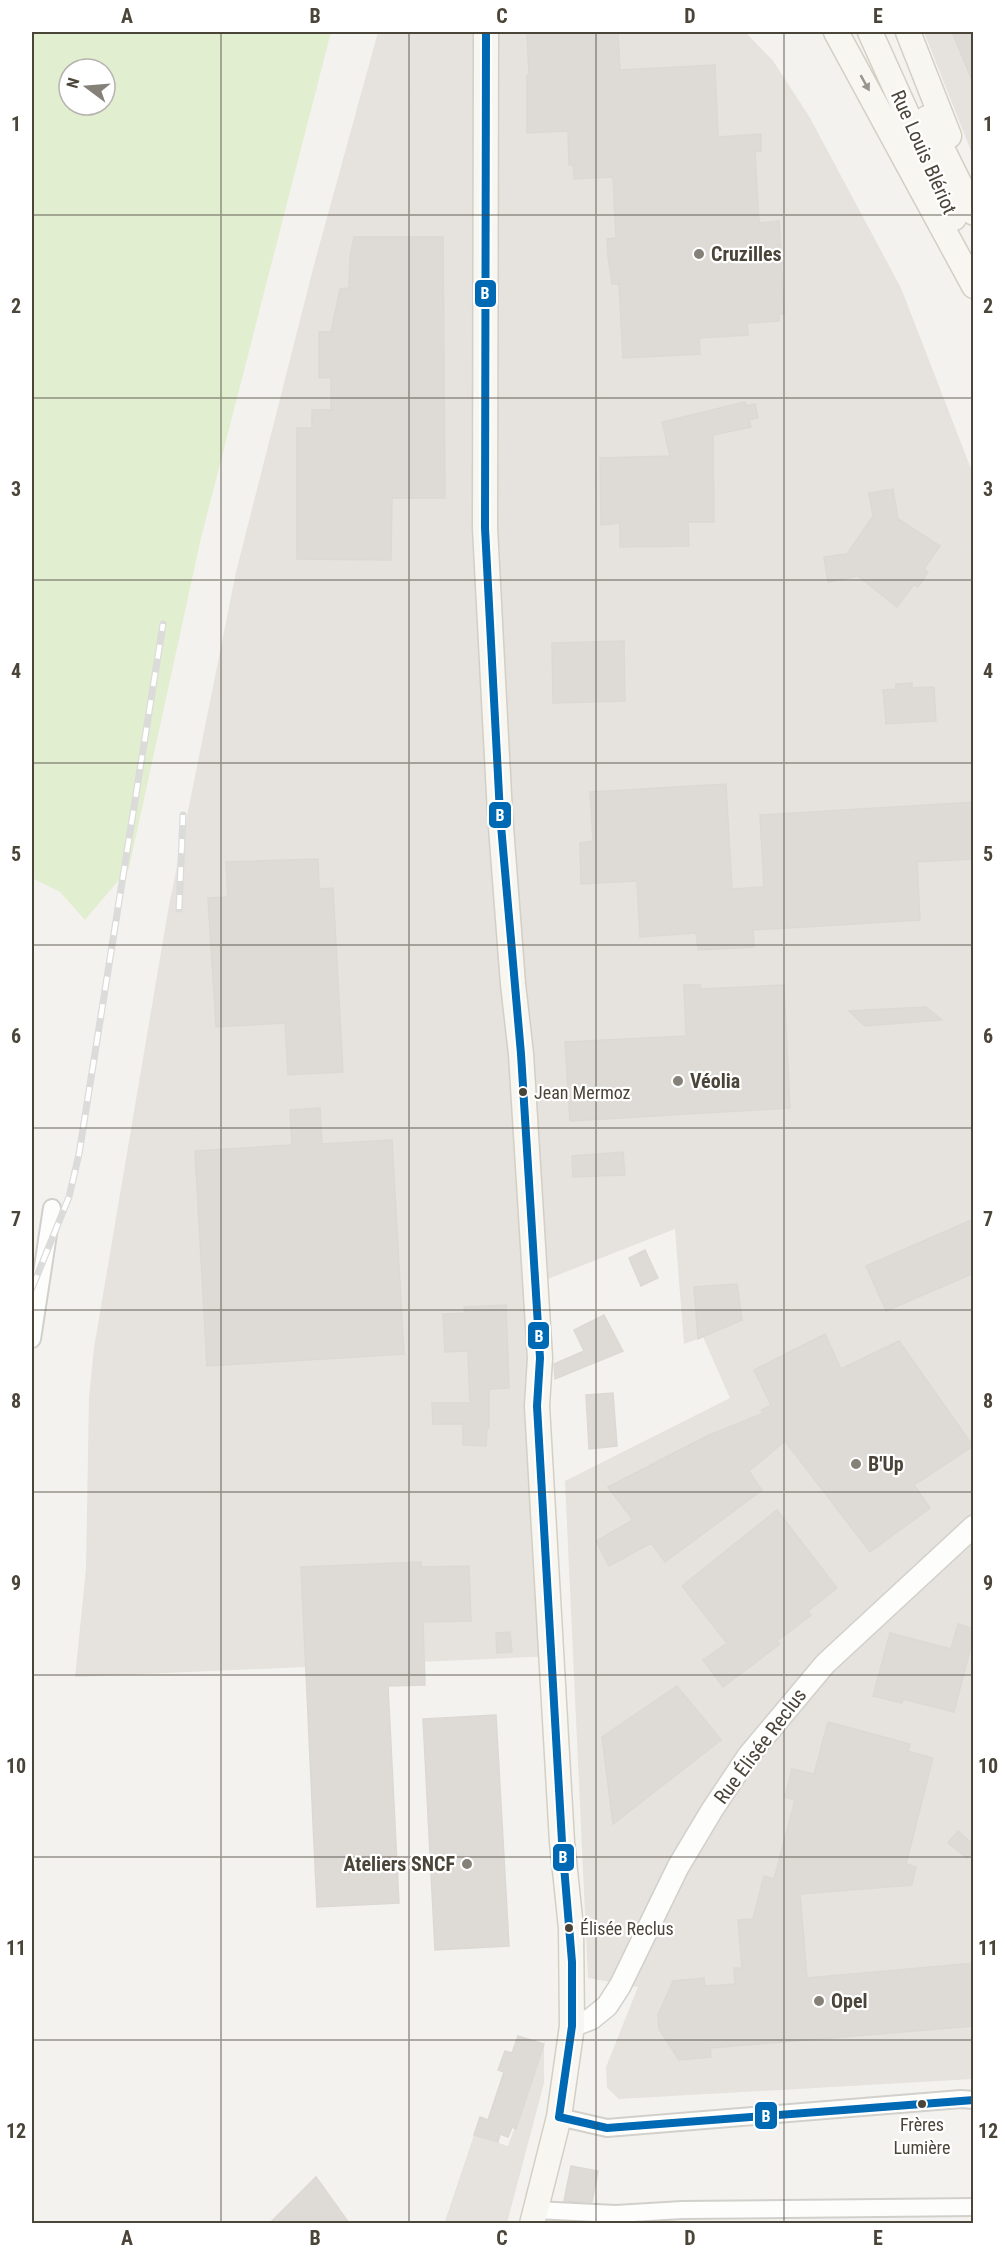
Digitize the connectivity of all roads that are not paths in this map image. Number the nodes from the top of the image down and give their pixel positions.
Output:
1 (486, 32) edge
2 (836, 32) edge
3 (870, 32) edge
4 (885, 32) edge
5 (908, 32) edge
6 (974, 206) edge
7 (974, 213) edge
8 (974, 274) edge
9 (974, 286) edge
10 (52, 1208) dead end
11 (32, 1339) edge
12 (974, 1526) edge
13 (572, 2026) junction
14 (974, 2100) edge
15 (560, 2118) junction
16 (974, 2207) edge
17 (533, 2217) edge

1 - 13 main road
2 -> 9 main road
3 - 8 main road, Rue Louis Blériot
4 - 7 main road, Rue Louis Blériot
5 - 6 main road
10 - 11 street
12 - 13 street, Rue Élisée Reclus
13 - 15 main road
14 - 15 street
15 - 17 main road
16 - 17 street

